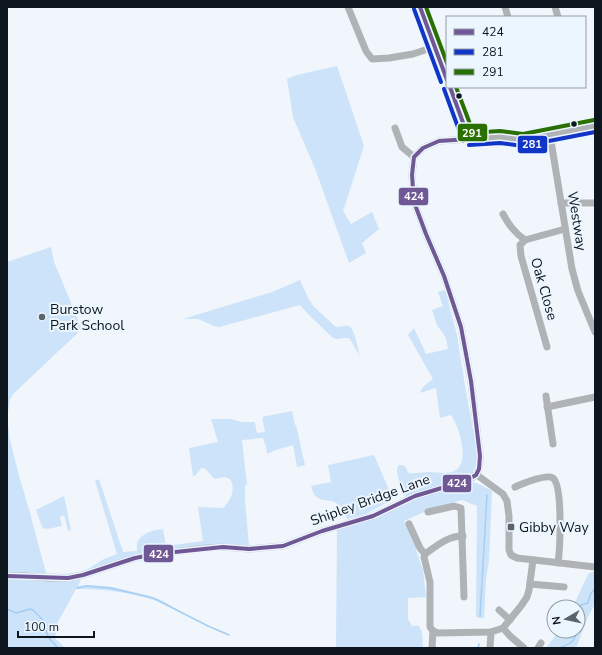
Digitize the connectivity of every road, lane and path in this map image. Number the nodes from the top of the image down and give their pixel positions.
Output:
1 (348, 7) edge
2 (420, 7) edge
3 (434, 46) junction
4 (446, 77) edge
5 (450, 88) edge
6 (595, 126) edge
7 (395, 128) dead end
8 (550, 135) junction
9 (469, 138) junction
10 (414, 157) junction
11 (561, 203) junction
12 (595, 203) edge
13 (502, 212) dead end
14 (565, 229) junction
15 (525, 240) junction
16 (595, 332) edge
17 (547, 347) dead end
18 (546, 396) dead end
19 (595, 397) edge
20 (547, 407) junction
21 (553, 444) dead end
22 (477, 475) junction
23 (514, 487) dead end
24 (428, 512) dead end
25 (409, 524) dead end
26 (462, 536) junction
27 (425, 554) junction
28 (533, 560) junction
29 (558, 563) junction
30 (595, 567) edge
31 (7, 576) edge
32 (530, 584) junction
33 (564, 587) dead end
34 (464, 597) dead end
35 (500, 610) dead end
36 (510, 620) junction
37 (503, 628) junction
38 (433, 631) junction
39 (491, 632) junction
40 (432, 648) edge
41 (490, 648) edge
42 (524, 648) edge

1 - 3 street
2 - 3 street
3 - 4 street
5 - 9 street
6 - 8 street
7 - 10 street
8 - 9 street
8 - 11 street, Westway
9 - 10 street
10 - 22 street
11 - 12 street
11 - 14 street, Westway
13 - 15 street, Oak Close
14 - 15 street, Oak Close
14 - 16 street, Westway
15 - 17 street, Oak Close
18 - 20 street
19 - 20 street
20 - 21 street
22 - 28 street
22 - 31 street, Shipley Bridge Lane
23 - 29 street
24 - 26 street
25 - 27 street
26 - 27 street
26 - 34 street
27 - 38 street
28 - 29 street
28 - 32 street
29 - 30 street
32 - 33 street
32 - 36 street
35 - 36 street
36 - 37 street
37 - 39 street
37 - 42 street
38 - 39 street
38 - 40 street
39 - 41 street

